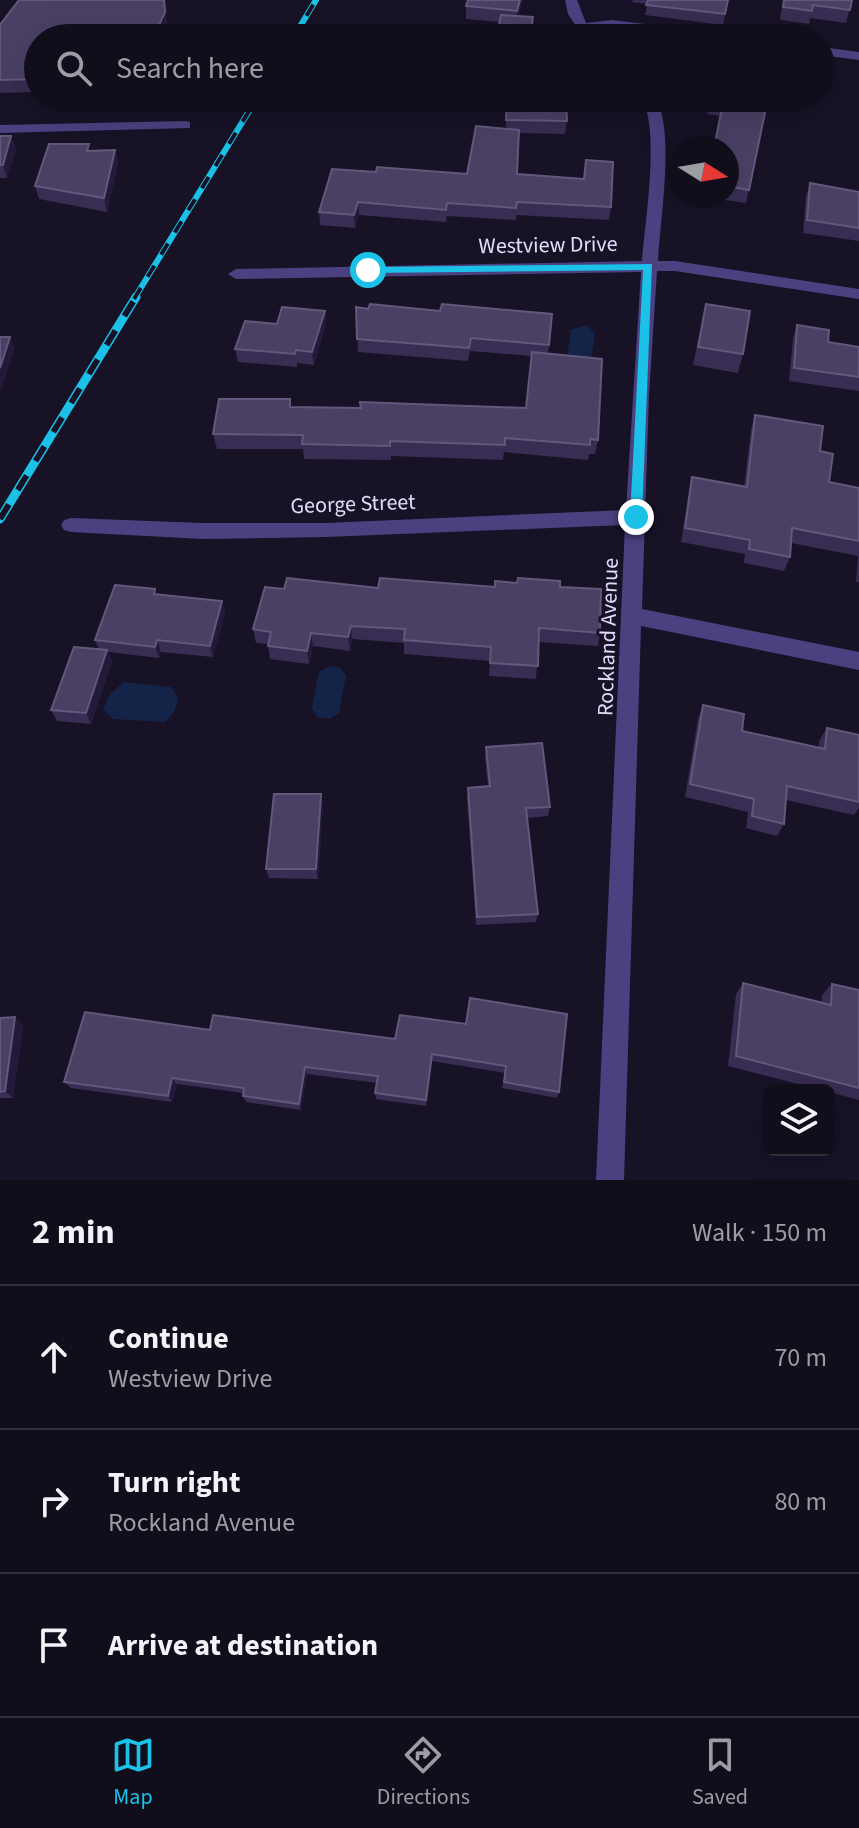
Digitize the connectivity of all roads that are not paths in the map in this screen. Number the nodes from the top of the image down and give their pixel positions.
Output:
1 (571, 0) edge
2 (582, 24) edge
3 (835, 53) edge
4 (859, 56) edge
5 (655, 112) edge
6 (185, 125) dead end
7 (0, 129) edge
8 (648, 266) junction
9 (236, 274) dead end
10 (859, 294) edge
11 (636, 517) junction
12 (71, 525) dead end
13 (633, 616) junction
14 (859, 661) edge
15 (610, 1180) edge

1 - 2 street
3 - 4 street
5 - 8 street, Rockland Avenue
6 - 7 street
8 - 9 street, Westview Drive
8 - 10 street, Westview Drive
8 - 11 street, Rockland Avenue
11 - 12 street, George Street
11 - 13 street, Rockland Avenue
13 - 14 street
13 - 15 street, Rockland Avenue

